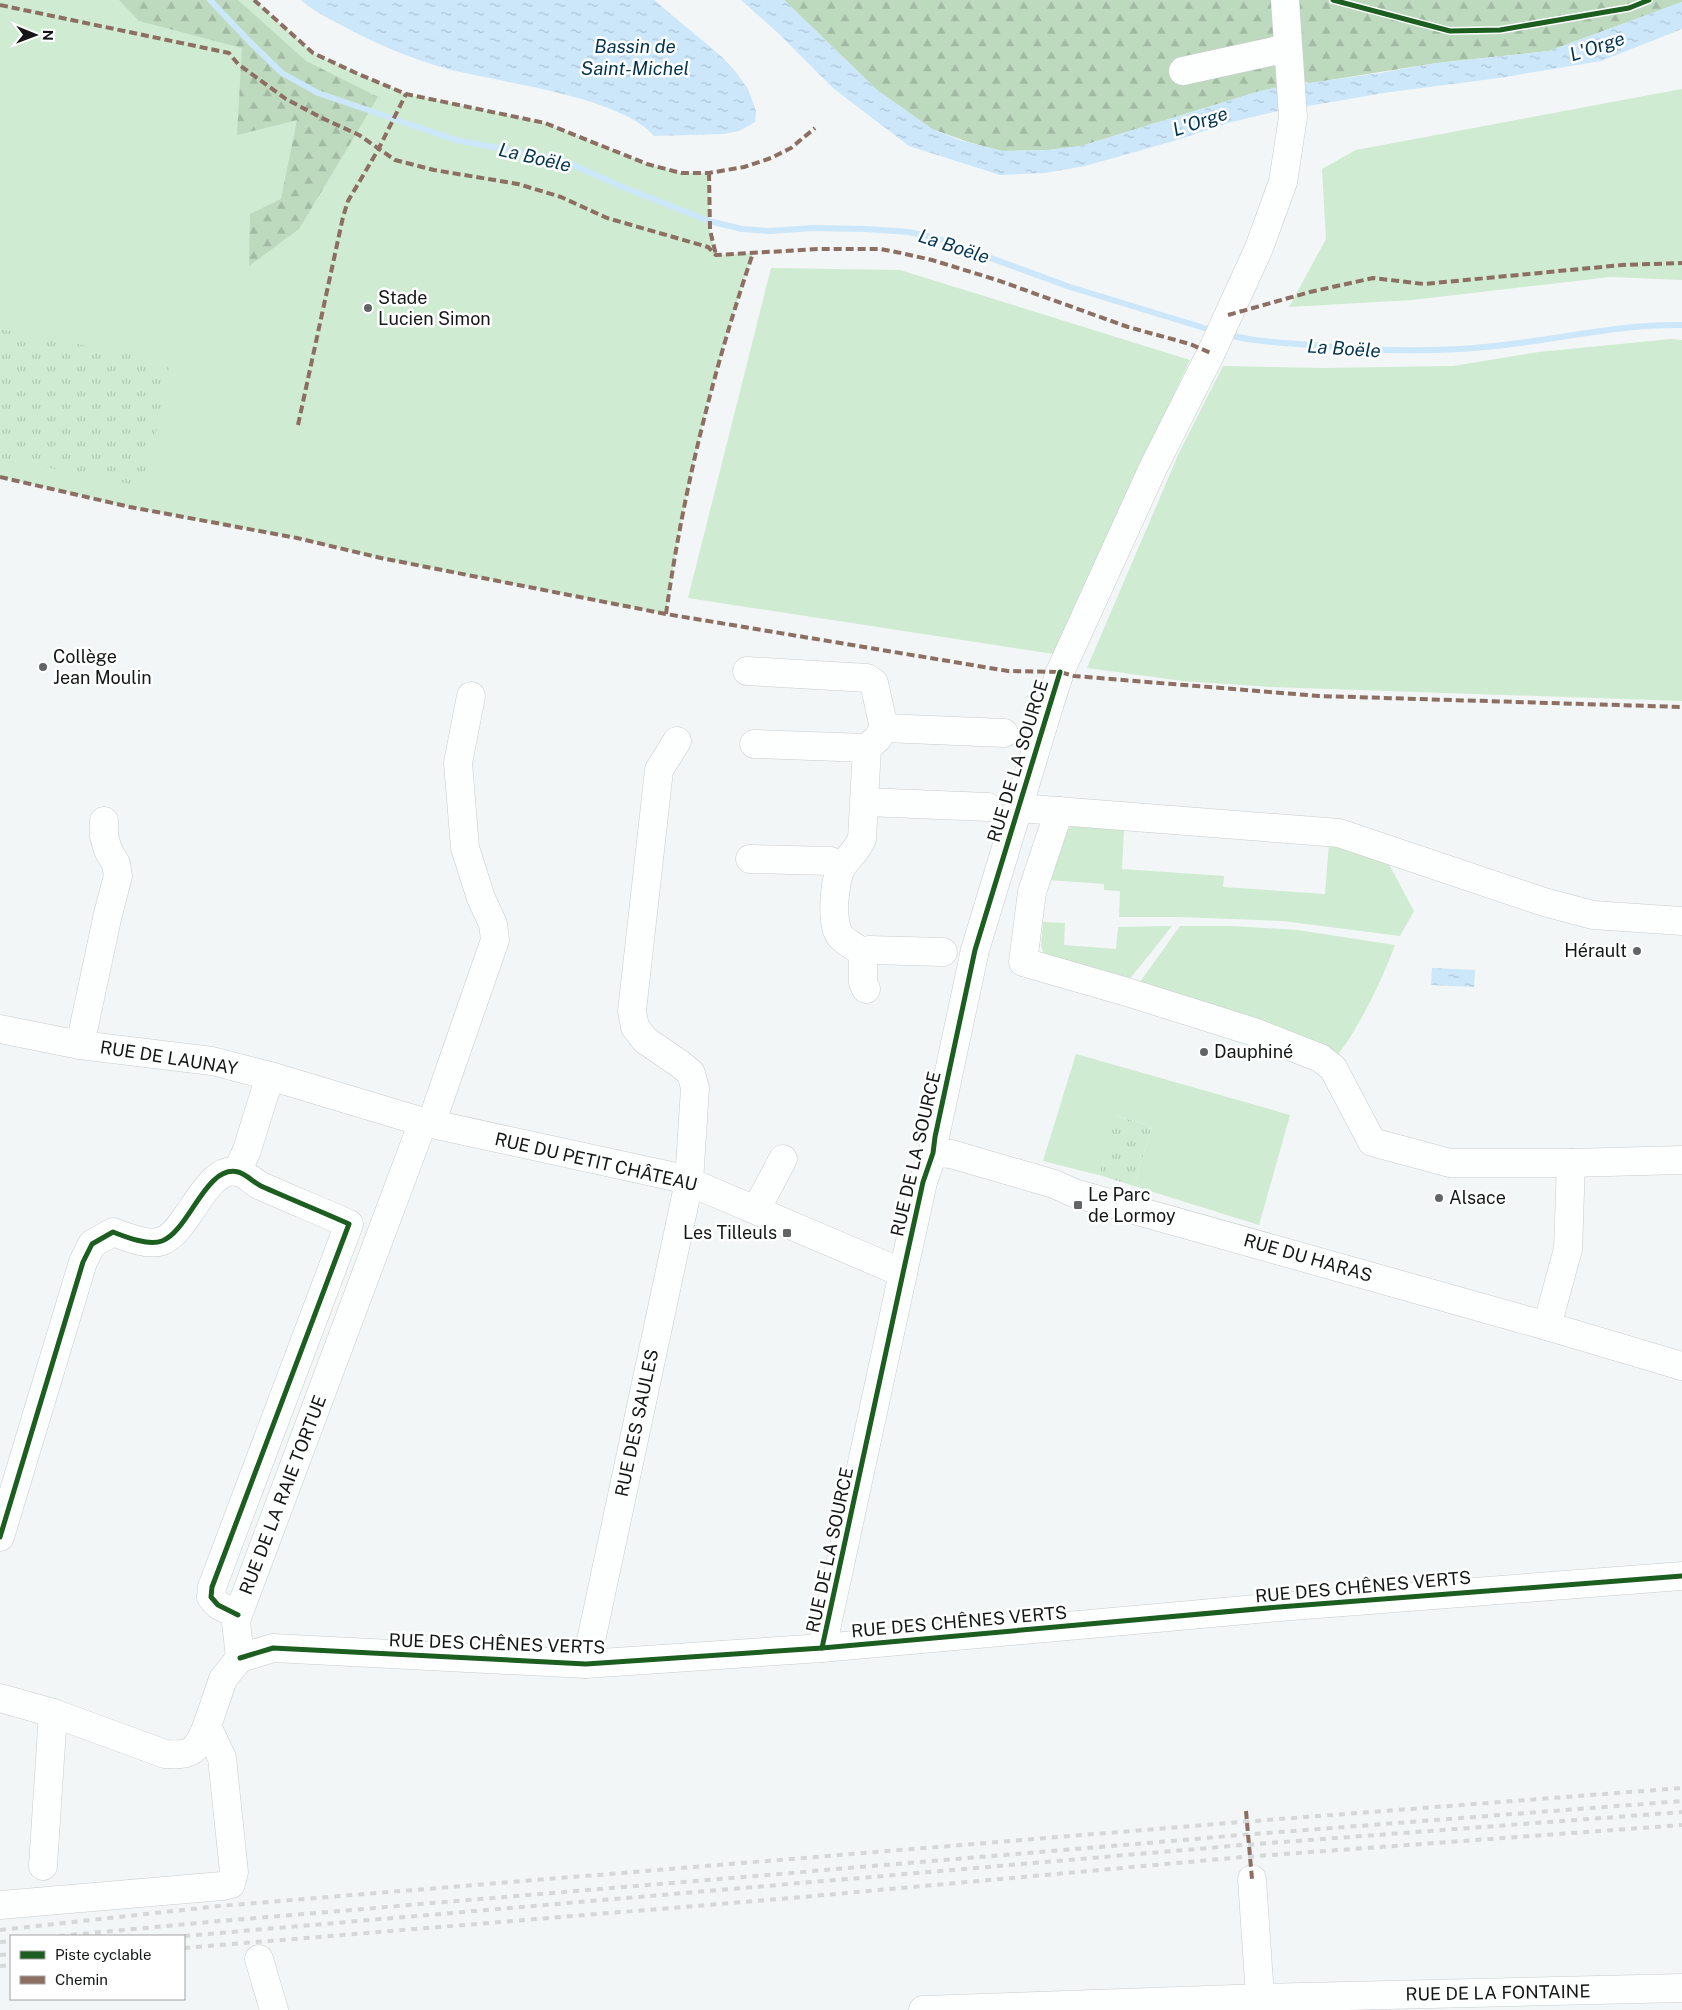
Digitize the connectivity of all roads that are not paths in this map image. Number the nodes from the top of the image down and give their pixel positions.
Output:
1 (1285, 0) edge
2 (1288, 48) junction
3 (1183, 71) dead end
4 (747, 671) dead end
5 (471, 696) dead end
6 (884, 728) junction
7 (1004, 733) dead end
8 (677, 741) dead end
9 (754, 744) dead end
10 (867, 748) junction
11 (865, 802) junction
12 (988, 807) dead end
13 (1019, 808) junction
14 (1060, 811) junction
15 (104, 820) dead end
16 (750, 859) dead end
17 (842, 866) junction
18 (1682, 921) edge
19 (943, 952) dead end
20 (863, 953) junction
21 (866, 989) dead end
22 (0, 1029) edge
23 (80, 1045) junction
24 (270, 1076) junction
25 (427, 1123) junction
26 (933, 1153) junction
27 (783, 1159) dead end
28 (1682, 1160) edge
29 (1571, 1163) junction
30 (237, 1172) junction
31 (689, 1182) junction
32 (756, 1210) junction
33 (903, 1273) junction
34 (1547, 1326) junction
35 (1682, 1366) edge
36 (0, 1537) edge
37 (1682, 1576) edge
38 (238, 1615) junction
39 (822, 1648) junction
40 (240, 1658) junction
41 (586, 1664) junction
42 (0, 1698) edge
43 (53, 1713) junction
44 (207, 1726) junction
45 (43, 1866) dead end
46 (1252, 1879) dead end
47 (0, 1905) edge
48 (259, 1959) dead end
49 (1682, 1988) edge
50 (1264, 2004) edge
51 (274, 2010) edge
52 (923, 2010) edge

1 - 2 street, RUE DE LA SOURCE
2 - 3 street
2 - 13 street, RUE DE LA SOURCE
4 - 6 street
5 - 25 street, RUE DE LA RAIE TORTUE
6 - 7 street
6 - 10 street
8 - 31 street, RUE DES SAULES
9 - 10 street
10 - 11 street
11 - 12 street
11 - 17 street
13 - 14 street
13 - 26 street, RUE DE LA SOURCE
14 - 18 street
14 - 29 street
15 - 23 street
16 - 17 street
17 - 20 street
19 - 20 street
20 - 21 street
22 - 23 street, RUE DE LAUNAY
23 - 24 street, RUE DE LAUNAY
24 - 25 street, RUE DE LAUNAY
24 - 30 street
25 - 31 street, RUE DU PETIT CHÂTEAU
25 - 38 street, RUE DE LA RAIE TORTUE
26 - 33 street, RUE DE LA SOURCE
26 - 34 street, RUE DU HARAS
27 - 32 street
28 - 29 street
29 - 34 street
30 - 36 street
30 - 38 street
31 - 32 street, RUE DU PETIT CHÂTEAU
31 - 41 street, RUE DES SAULES
32 - 33 street, RUE DU PETIT CHÂTEAU
33 - 39 street, RUE DE LA SOURCE
34 - 35 street, RUE DU HARAS
37 - 39 street, RUE DES CHÊNES VERTS
38 - 40 street, RUE DE LA RAIE TORTUE
39 - 41 street, RUE DES CHÊNES VERTS
40 - 41 street, RUE DES CHÊNES VERTS
40 - 44 street
42 - 43 street
43 - 44 street
43 - 45 street
44 - 47 street
46 - 50 street
48 - 51 street
49 - 50 street, RUE DE LA FONTAINE
50 - 52 street, RUE DE LA FONTAINE

